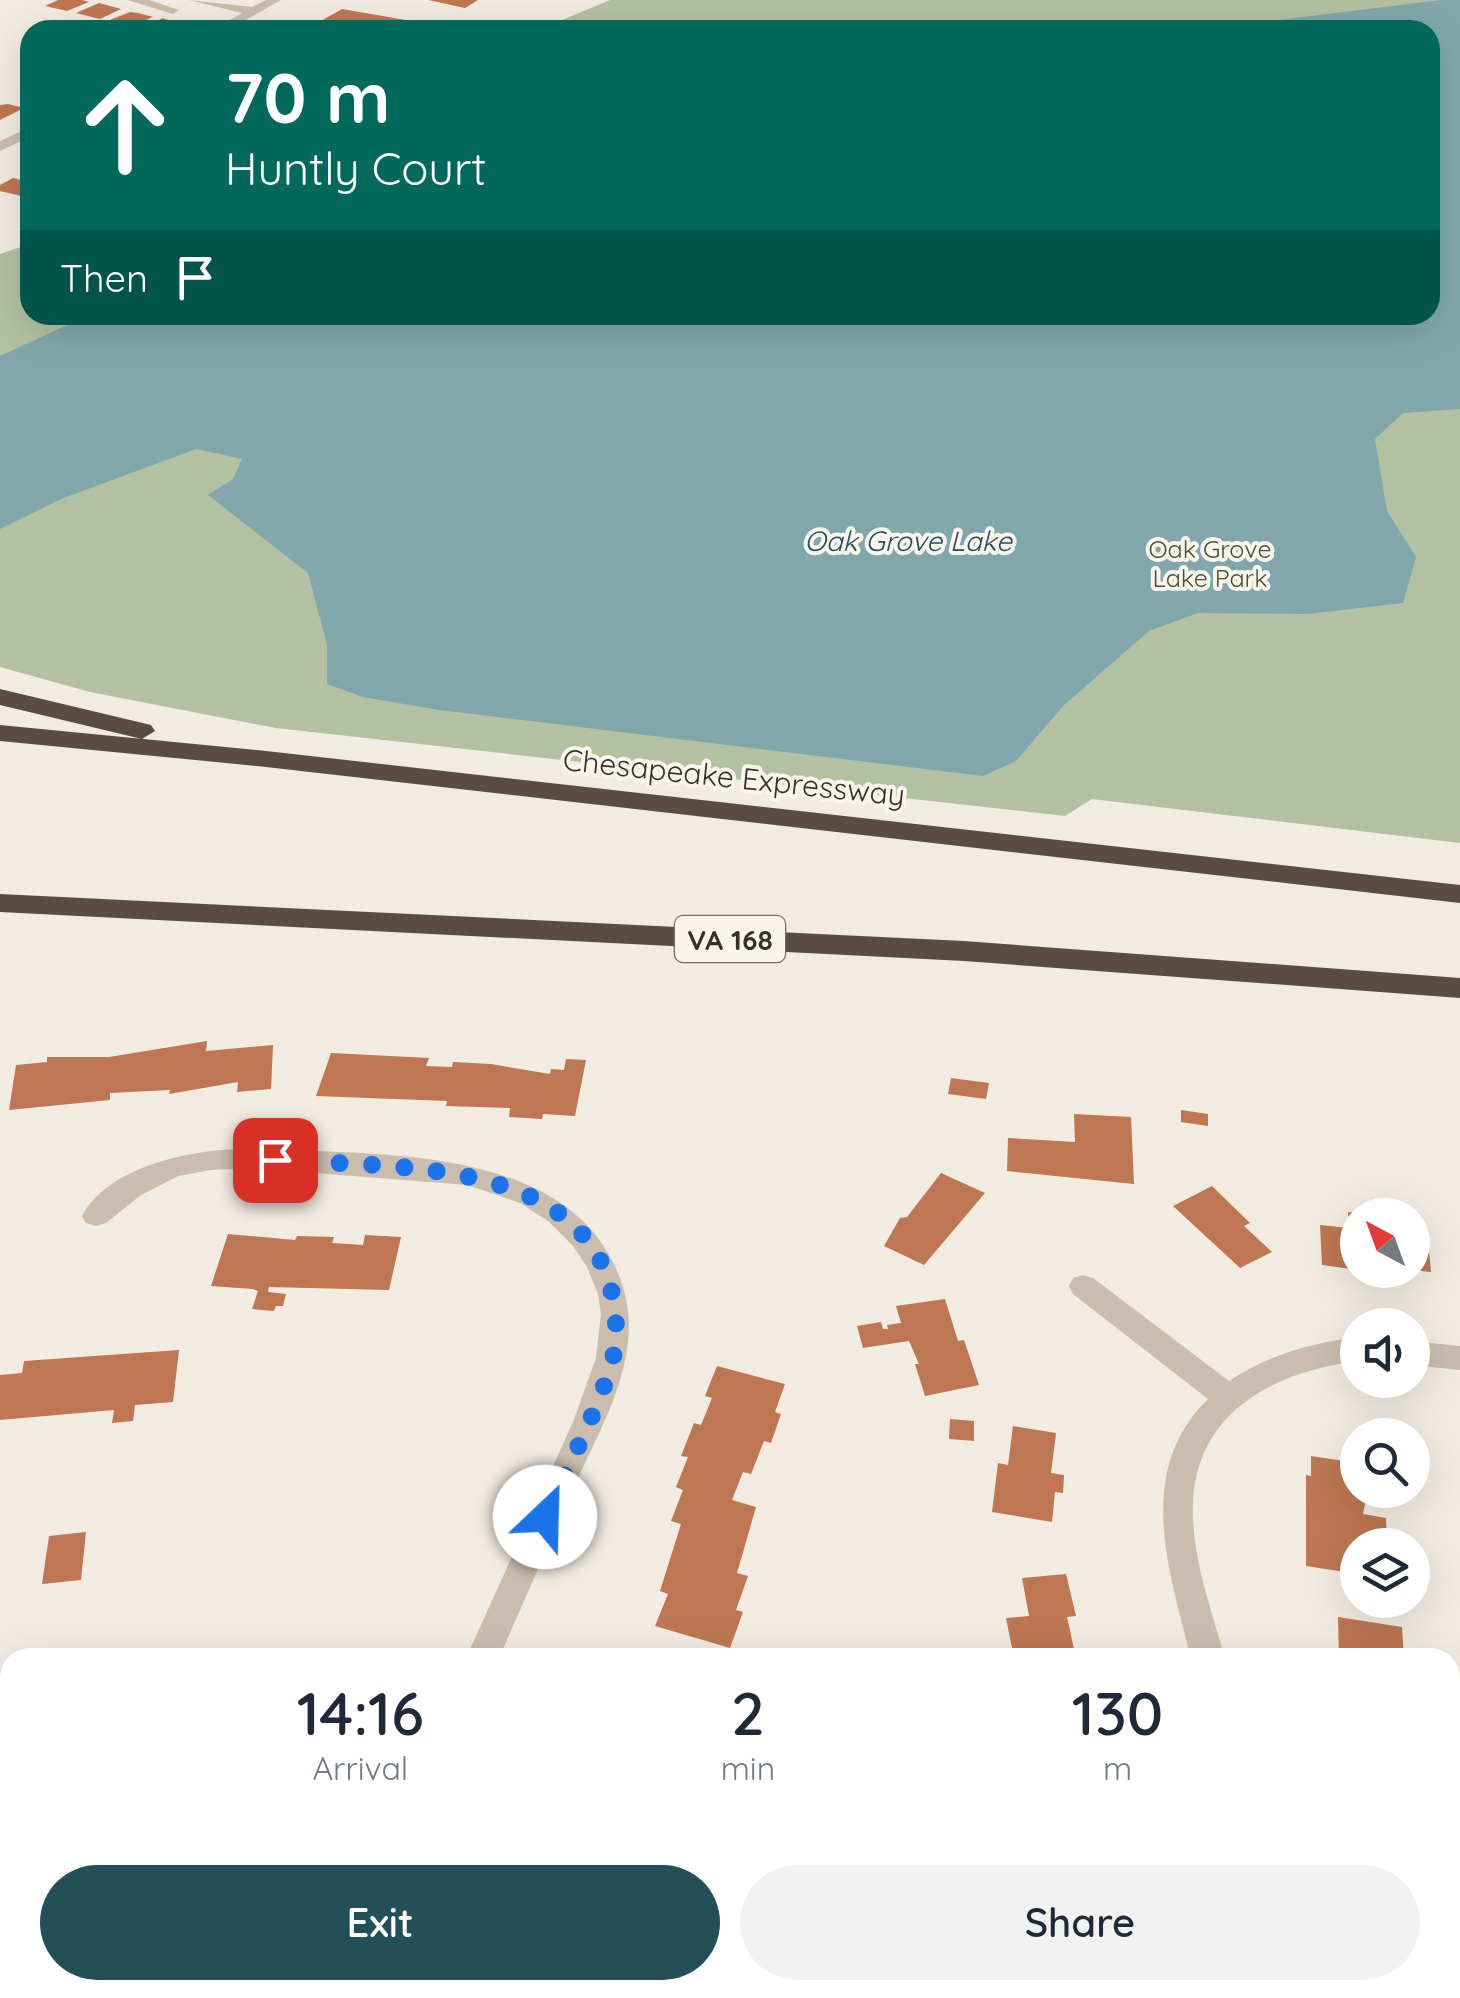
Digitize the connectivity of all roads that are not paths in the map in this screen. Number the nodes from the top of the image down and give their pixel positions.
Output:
1 (134, 0) edge
2 (196, 0) edge
3 (271, 2) edge
4 (251, 6) edge
5 (174, 10) dead end
6 (0, 697) edge
7 (0, 734) edge
8 (256, 758) junction
9 (1460, 894) edge
10 (0, 903) edge
11 (1460, 988) edge
12 (96, 1216) dead end
13 (1083, 1286) dead end
14 (1340, 1352) edge
15 (1430, 1355) edge
16 (1460, 1358) edge
17 (1227, 1397) junction
18 (486, 1648) edge
19 (1205, 1648) edge

1 - 5 street
2 - 4 street
3 - 4 street
6 - 8 highway
7 - 8 highway, Chesapeake Expressway
8 - 9 highway, Chesapeake Expressway
10 - 11 highway, VA 168
12 - 18 street
13 - 17 street
14 - 17 street
15 - 16 street
17 - 19 street

